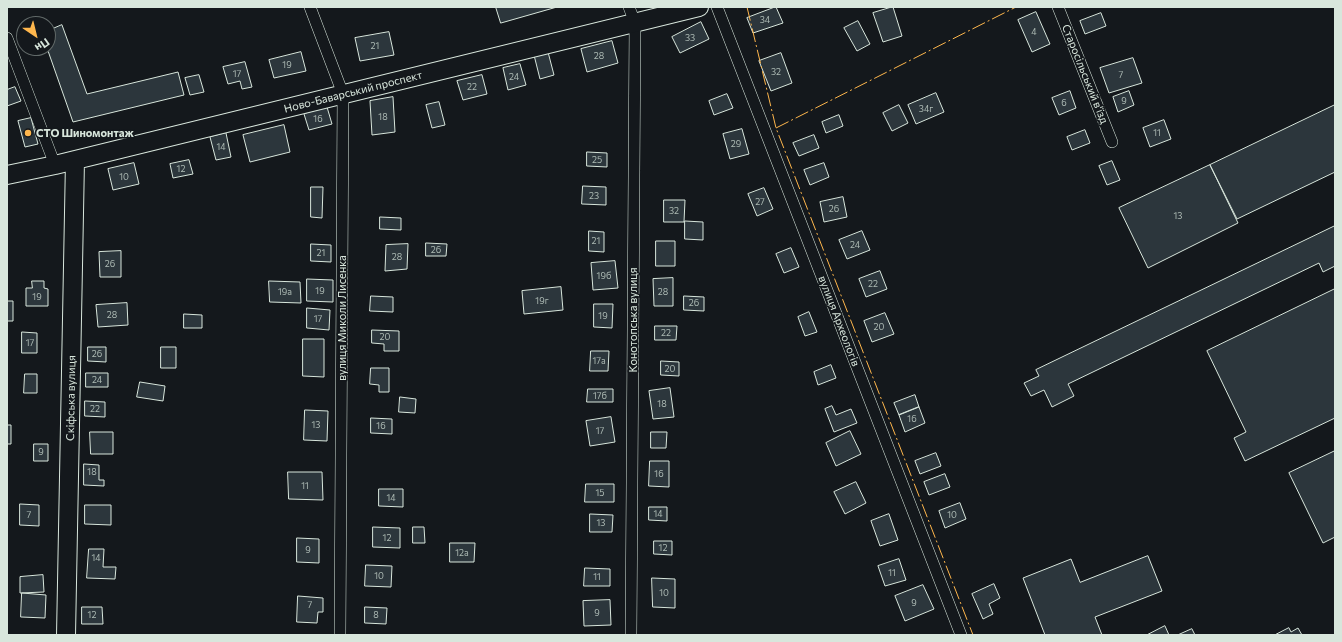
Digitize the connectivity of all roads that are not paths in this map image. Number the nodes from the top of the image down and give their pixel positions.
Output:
1 (310, 7) edge
2 (700, 7) edge
3 (717, 7) edge
4 (1058, 7) edge
5 (632, 15) edge
6 (7, 38) edge
7 (343, 94) junction
8 (1112, 142) dead end
9 (75, 160) junction
10 (55, 165) junction
11 (7, 175) edge
12 (66, 635) edge
13 (340, 635) edge
14 (630, 635) edge
15 (960, 635) edge

1 - 7 street, вулиця Миколи Лисенка
2 - 5 main road, Ново-Баварський проспект
3 - 15 street, вулиця Археологів
4 - 8 street, Старосільський в'їзд
5 - 7 main road, Ново-Баварський проспект
5 - 14 street, Конотопська вулиця
6 - 10 street
7 - 9 main road, Ново-Баварський проспект
7 - 13 street, вулиця Миколи Лисенка
9 - 10 main road, Ново-Баварський проспект
9 - 12 main road, Скіфська вулиця
10 - 11 main road, Ново-Баварський проспект

